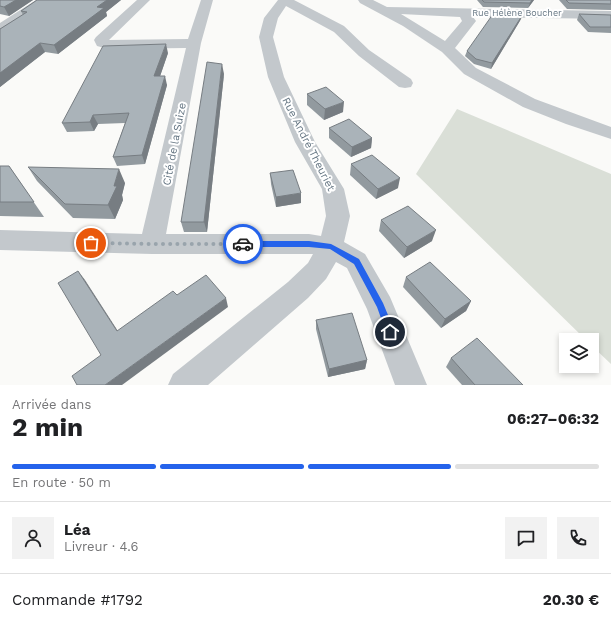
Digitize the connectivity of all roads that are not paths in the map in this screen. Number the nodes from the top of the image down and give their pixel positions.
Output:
1 (45, 0) edge
2 (144, 0) edge
3 (207, 0) edge
4 (284, 0) edge
5 (364, 0) edge
6 (384, 10) junction
7 (464, 13) junction
8 (611, 15) edge
9 (0, 29) edge
10 (194, 43) junction
11 (447, 49) junction
12 (405, 83) dead end
13 (611, 133) edge
14 (0, 240) edge
15 (152, 244) junction
16 (331, 247) junction
17 (184, 385) edge
18 (411, 385) edge

1 - 9 street
2 - 10 street
3 - 10 street, Cité de la Suize
4 - 12 street
4 - 16 street, Rue André Theuriet
5 - 6 street
6 - 7 street
6 - 11 street
7 - 8 street, Rue Hélène Boucher
7 - 11 street, Rue Hélène Boucher
10 - 15 street, Cité de la Suize
11 - 13 street
14 - 15 street
15 - 16 street
16 - 17 street, Rue André Theuriet
16 - 18 street

